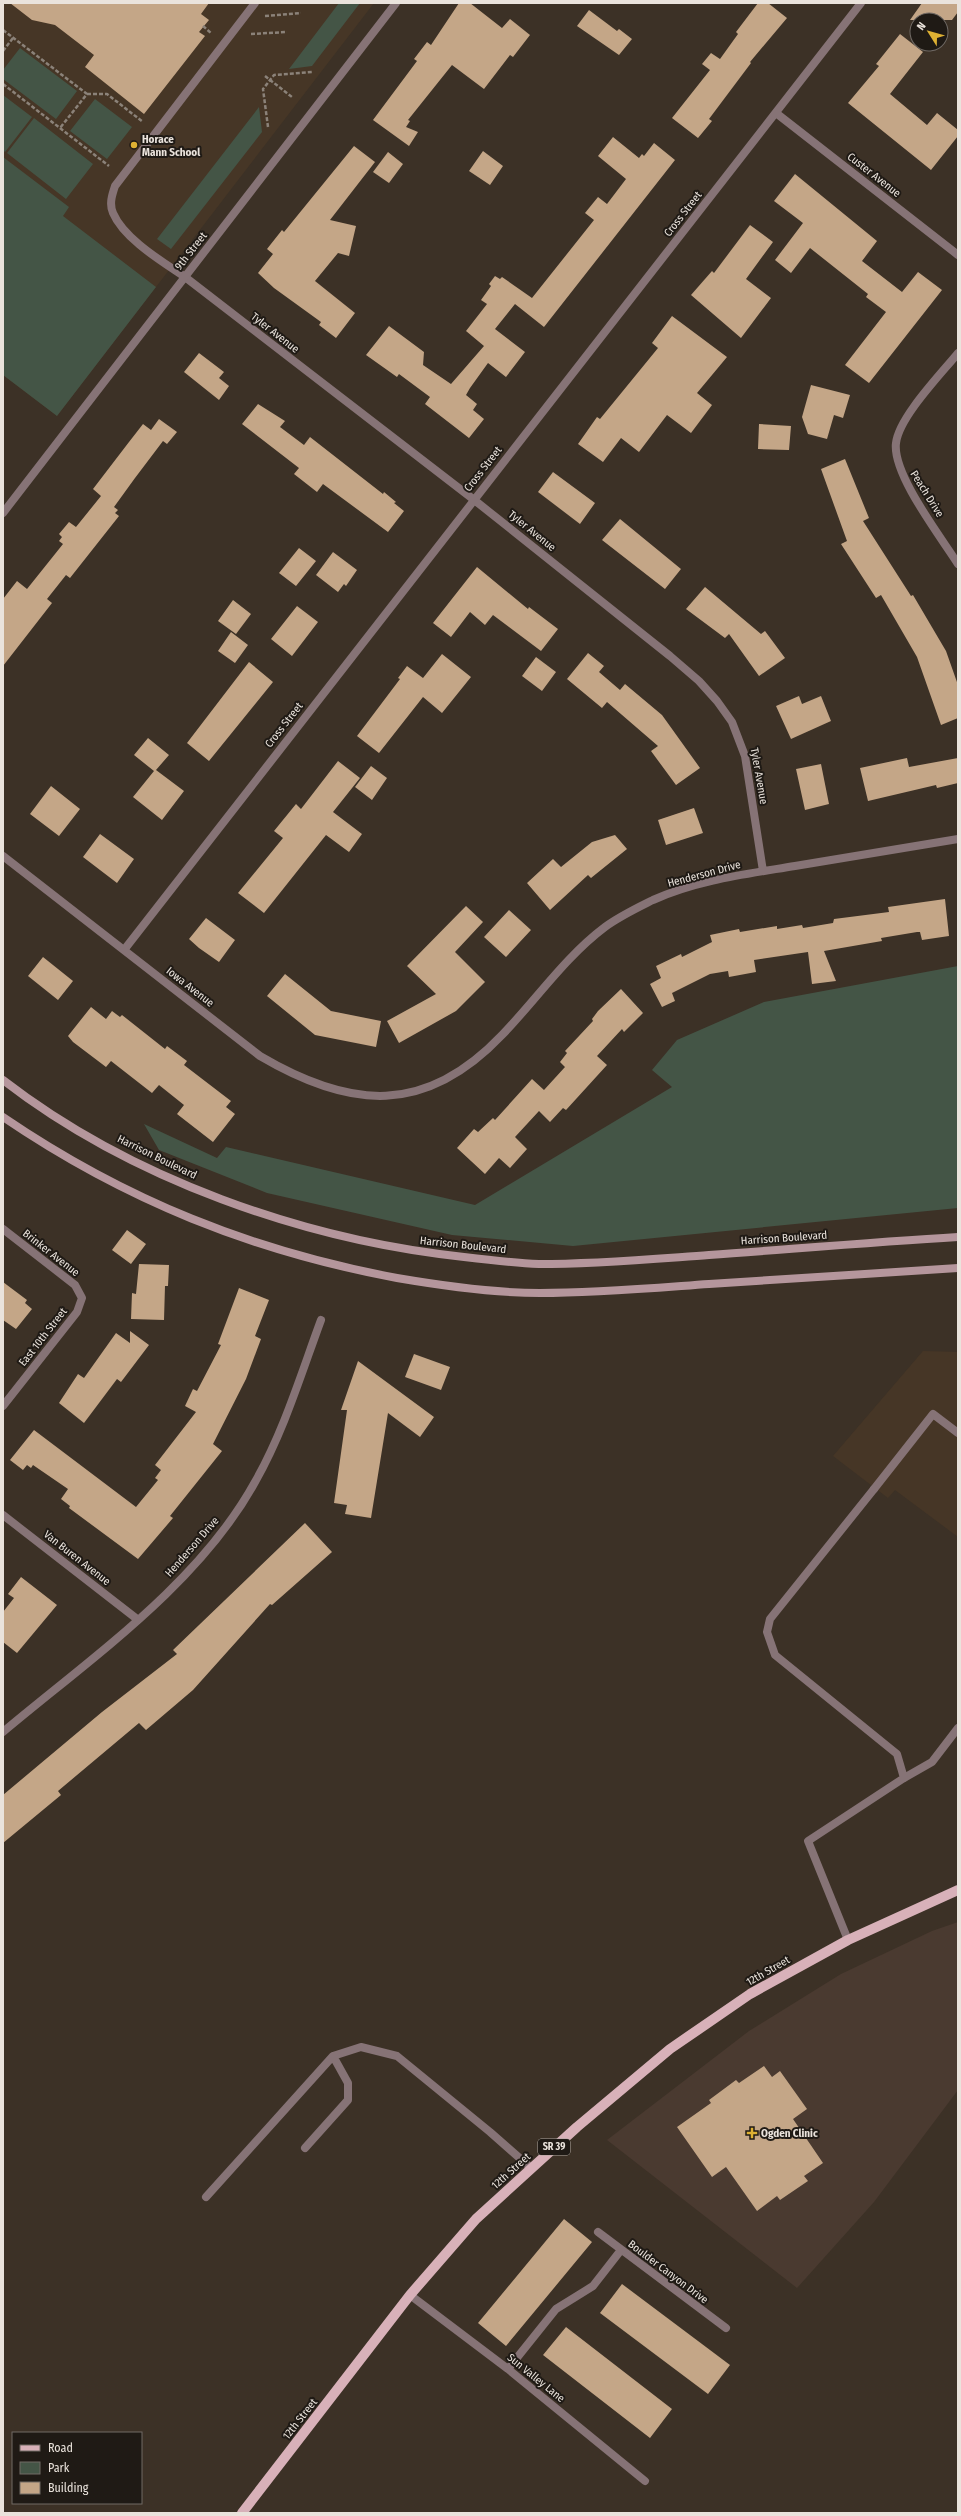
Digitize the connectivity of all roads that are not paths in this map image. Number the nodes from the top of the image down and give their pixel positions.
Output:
1 (255, 3) edge
2 (396, 3) edge
3 (861, 3) edge
4 (776, 113) junction
5 (958, 255) edge
6 (185, 277) junction
7 (958, 353) edge
8 (473, 499) junction
9 (3, 513) edge
10 (958, 564) edge
11 (958, 839) edge
12 (3, 856) edge
13 (763, 871) junction
14 (124, 950) junction
15 (3, 1080) edge
16 (382, 1098) joint
17 (3, 1118) edge
18 (3, 1229) edge
19 (958, 1237) edge
20 (958, 1268) edge
21 (82, 1298) joint
22 (321, 1320) dead end
23 (3, 1406) edge
24 (958, 1433) edge
25 (3, 1515) edge
26 (137, 1620) junction
27 (958, 1728) edge
28 (3, 1732) edge
29 (904, 1778) junction
30 (958, 1890) edge
31 (848, 1940) junction
32 (333, 2056) junction
33 (305, 2148) dead end
34 (532, 2168) junction
35 (206, 2197) dead end
36 (598, 2232) dead end
37 (621, 2250) junction
38 (410, 2295) junction
39 (726, 2328) dead end
40 (508, 2370) junction
41 (645, 2481) dead end
42 (242, 2513) edge

1 - 6 street, Tyler Avenue
2 - 6 street, 9th Street
3 - 4 street, Cross Street
4 - 5 street, Custer Avenue
4 - 8 street, Cross Street
6 - 8 street, Tyler Avenue
6 - 9 street, 9th Street
7 - 10 street, Peach Drive
8 - 13 street, Tyler Avenue
8 - 14 street, Cross Street
11 - 13 street, Henderson Drive
12 - 14 street, Iowa Avenue
13 - 16 street, Henderson Drive
14 - 16 street, Iowa Avenue
15 - 19 main road, Harrison Boulevard
17 - 20 main road
18 - 21 street, Brinker Avenue
21 - 23 street, East 10th Street
22 - 26 street, Henderson Drive
24 - 29 street
25 - 26 street, Van Buren Avenue
26 - 28 street, Henderson Drive
27 - 29 street
29 - 31 street
30 - 31 main road, 12th Street / SR 39
31 - 34 main road, 12th Street / SR 39
32 - 33 street
32 - 34 street
32 - 35 street
34 - 38 main road, 12th Street / SR 39
36 - 37 street, Boulder Canyon Drive
37 - 39 street, Boulder Canyon Drive
37 - 40 street
38 - 40 street, Sun Valley Lane
38 - 42 main road, 12th Street / SR 39
40 - 41 street, Sun Valley Lane

